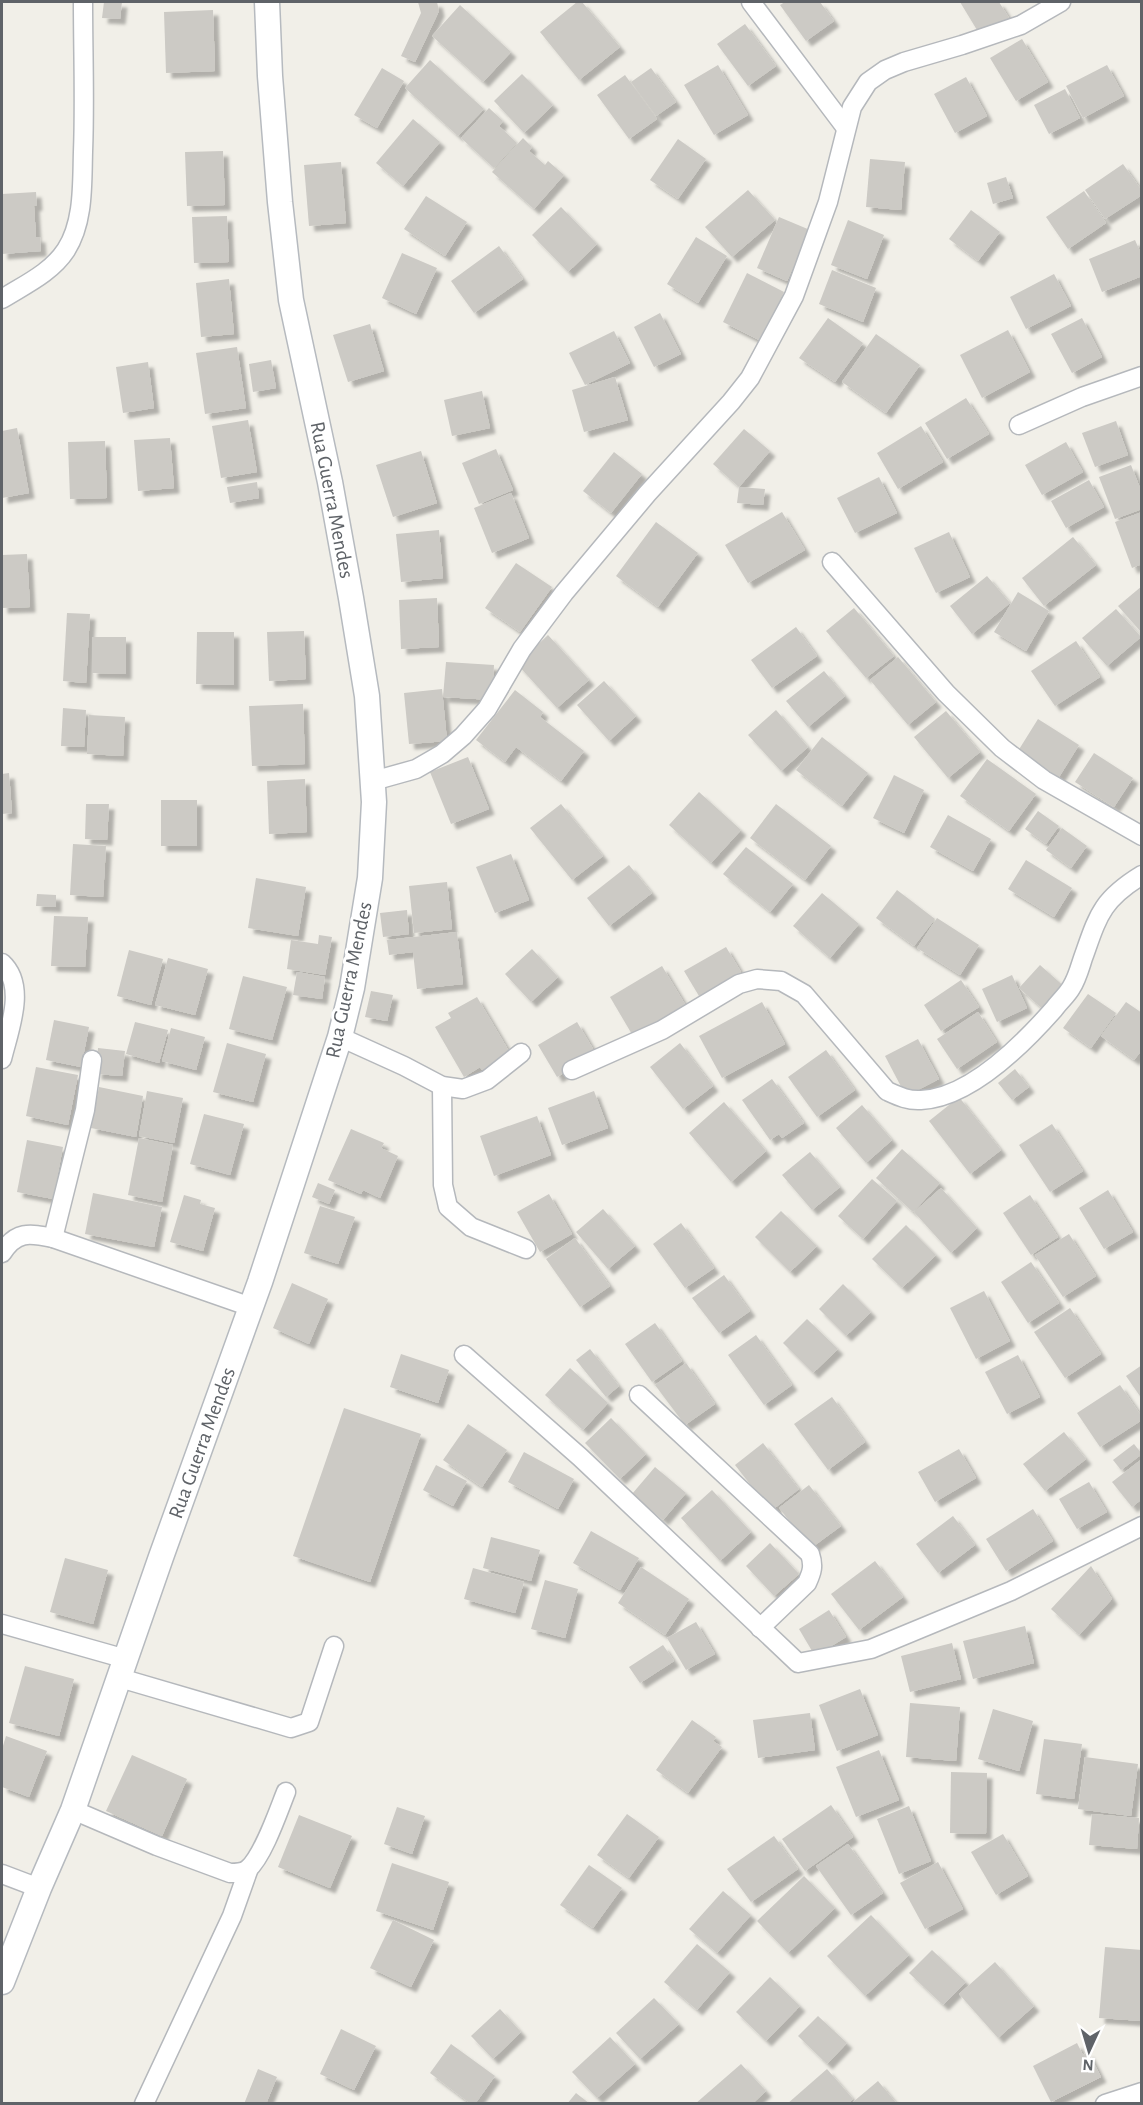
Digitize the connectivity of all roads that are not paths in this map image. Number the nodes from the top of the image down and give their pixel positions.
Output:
1 (82, 2) edge
2 (267, 2) edge
3 (751, 2) edge
4 (1061, 2) edge
5 (846, 128) junction
6 (2, 299) edge
7 (1142, 376) edge
8 (1019, 425) dead end
9 (832, 561) dead end
10 (373, 781) junction
11 (1142, 836) edge
12 (1142, 875) edge
13 (2, 963) edge
14 (340, 1037) junction
15 (521, 1053) dead end
16 (2, 1059) edge
17 (92, 1060) dead end
18 (572, 1070) dead end
19 (442, 1086) junction
20 (53, 1238) junction
21 (4, 1240) edge
22 (526, 1249) dead end
23 (251, 1307) junction
24 (464, 1356) dead end
25 (639, 1395) dead end
26 (1142, 1526) edge
27 (2, 1624) edge
28 (760, 1628) junction
29 (334, 1646) dead end
30 (123, 1668) junction
31 (286, 1792) dead end
32 (73, 1810) junction
33 (249, 1868) junction
34 (2, 1874) edge
35 (39, 1888) junction
36 (2, 1982) edge
37 (1142, 2092) edge
38 (144, 2103) edge
39 (1105, 2103) edge

1 - 6 street
2 - 10 street, Rua Guerra Mendes
3 - 5 street
4 - 5 street
5 - 10 street
7 - 8 street
9 - 11 street
10 - 14 street, Rua Guerra Mendes
12 - 18 street
13 - 16 street
14 - 19 street
14 - 23 street, Rua Guerra Mendes
15 - 19 street
17 - 20 street
19 - 22 street
20 - 21 street
20 - 23 street
23 - 30 street, Rua Guerra Mendes
24 - 28 street
25 - 28 street
26 - 28 street
27 - 30 street
29 - 30 street
30 - 32 street, Rua Guerra Mendes
31 - 33 street
32 - 33 street
32 - 35 street, Rua Guerra Mendes
33 - 38 street
34 - 35 street
35 - 36 street, Rua Guerra Mendes
37 - 39 street

